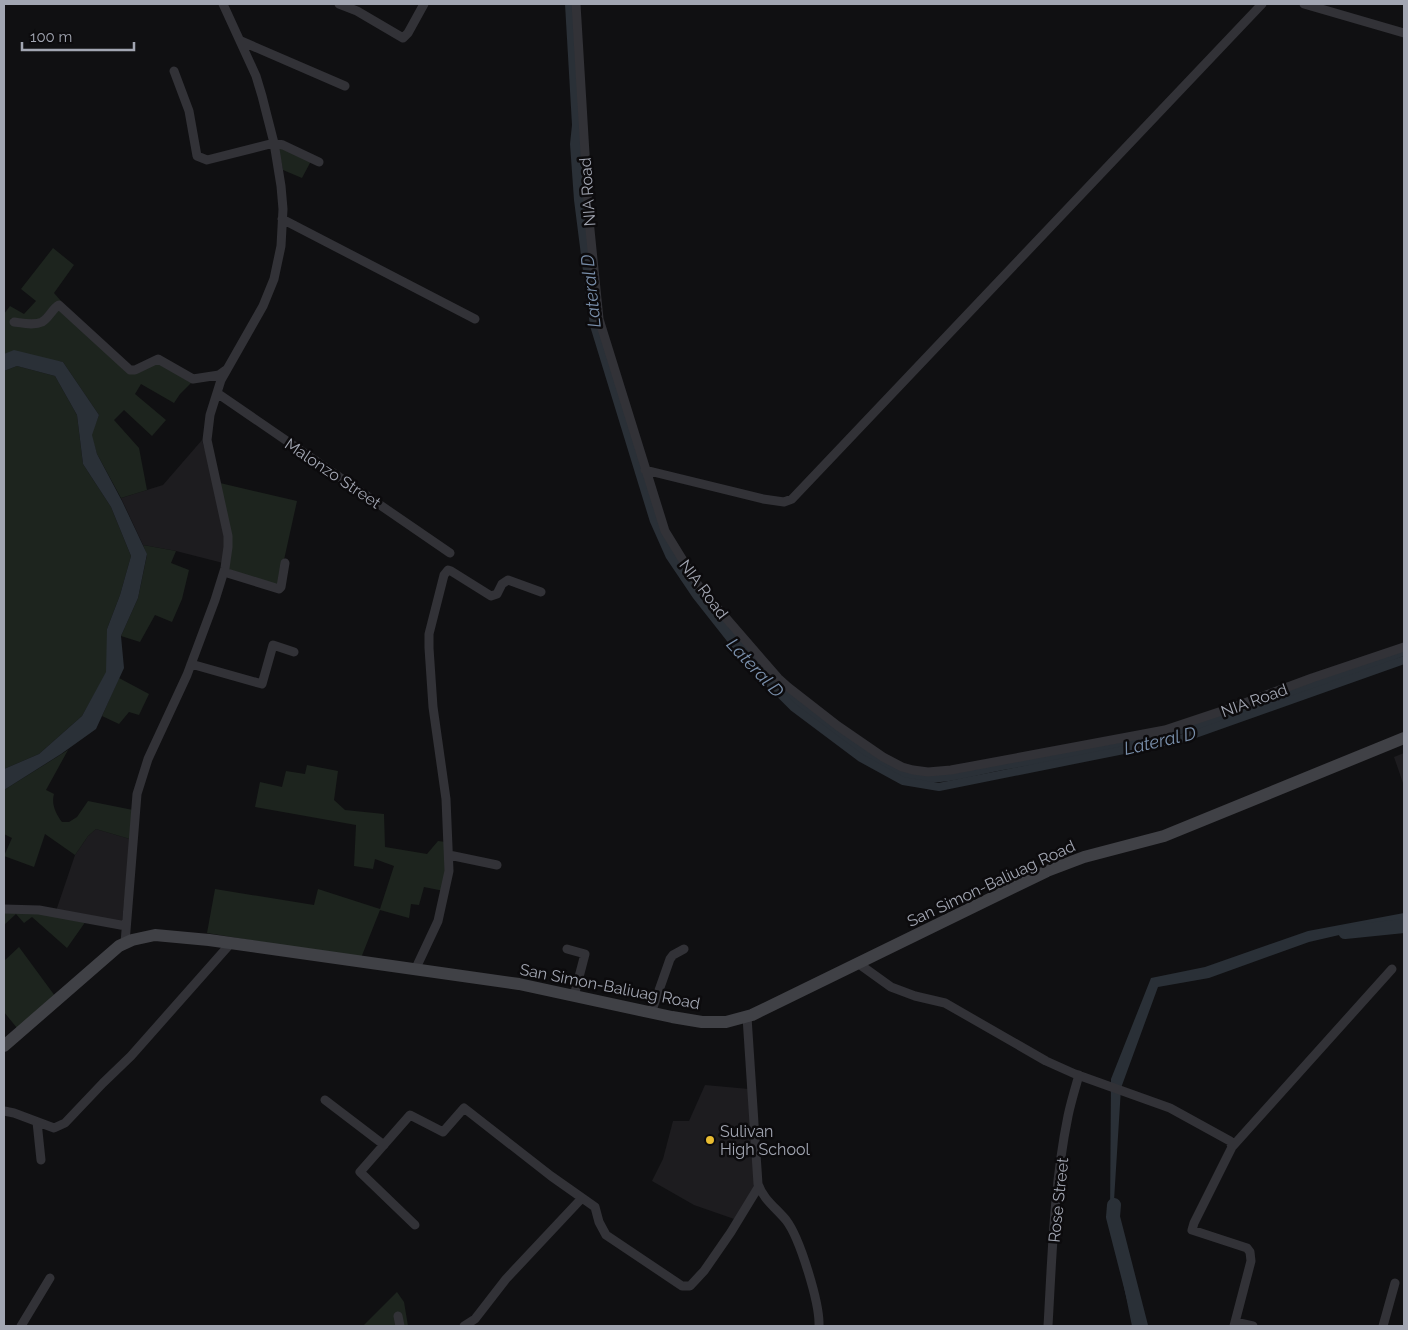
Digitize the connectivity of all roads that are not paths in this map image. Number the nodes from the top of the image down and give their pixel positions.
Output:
1 (223, 4) edge
2 (339, 4) edge
3 (424, 4) edge
4 (576, 4) edge
5 (1262, 4) edge
6 (1304, 4) edge
7 (1404, 33) edge
8 (241, 41) junction
9 (174, 70) dead end
10 (345, 86) dead end
11 (274, 143) junction
12 (319, 162) dead end
13 (282, 219) junction
14 (475, 319) dead end
15 (14, 322) dead end
16 (226, 370) junction
17 (217, 393) junction
18 (645, 470) junction
19 (450, 553) dead end
20 (286, 563) dead end
21 (224, 572) junction
22 (541, 592) dead end
23 (1404, 647) edge
24 (294, 652) dead end
25 (191, 664) junction
26 (1404, 738) edge
27 (449, 855) junction
28 (497, 865) dead end
29 (4, 909) edge
30 (126, 926) junction
31 (125, 943) junction
32 (231, 943) junction
33 (566, 949) dead end
34 (684, 949) dead end
35 (859, 964) junction
36 (1392, 969) dead end
37 (415, 970) junction
38 (574, 996) junction
39 (651, 1013) junction
40 (747, 1017) junction
41 (4, 1046) edge
42 (1079, 1075) junction
43 (325, 1100) dead end
44 (4, 1111) edge
45 (37, 1122) junction
46 (384, 1145) junction
47 (1232, 1147) junction
48 (41, 1160) dead end
49 (759, 1186) junction
50 (582, 1198) junction
51 (415, 1225) dead end
52 (50, 1278) dead end
53 (1395, 1283) dead end
54 (398, 1316) dead end
55 (1234, 1324) edge
56 (21, 1326) edge
57 (400, 1326) edge
58 (464, 1326) edge
59 (819, 1326) edge
60 (1048, 1326) edge
61 (1253, 1326) edge
62 (1384, 1326) edge

1 - 8 street
2 - 3 street
4 - 18 street, NIA Road
5 - 18 street
6 - 7 street
8 - 10 street
8 - 11 street
9 - 11 street
11 - 12 street
11 - 13 street
13 - 14 street
13 - 16 street
15 - 16 street
16 - 17 street
17 - 19 street, Malonzo Street
17 - 21 street
18 - 23 street, NIA Road
20 - 21 street
21 - 25 street
22 - 27 street
24 - 25 street
25 - 30 street
26 - 35 main road, San Simon-Baliuag Road
27 - 28 street
27 - 37 street
29 - 30 street
30 - 31 street
31 - 32 main road, San Simon-Baliuag Road
31 - 41 main road, San Simon-Baliuag Road
32 - 37 main road, San Simon-Baliuag Road
32 - 45 street
33 - 38 street
34 - 39 street
35 - 40 main road, San Simon-Baliuag Road
35 - 42 street
36 - 47 street
37 - 38 main road, San Simon-Baliuag Road
38 - 39 main road, San Simon-Baliuag Road
39 - 40 main road, San Simon-Baliuag Road
40 - 49 street
42 - 47 street
42 - 60 street, Rose Street
43 - 46 street
44 - 45 street
45 - 48 street
46 - 50 street
46 - 51 street
47 - 55 street
49 - 50 street
49 - 59 street
50 - 58 street
52 - 56 street
53 - 62 street
54 - 57 street
55 - 61 street

